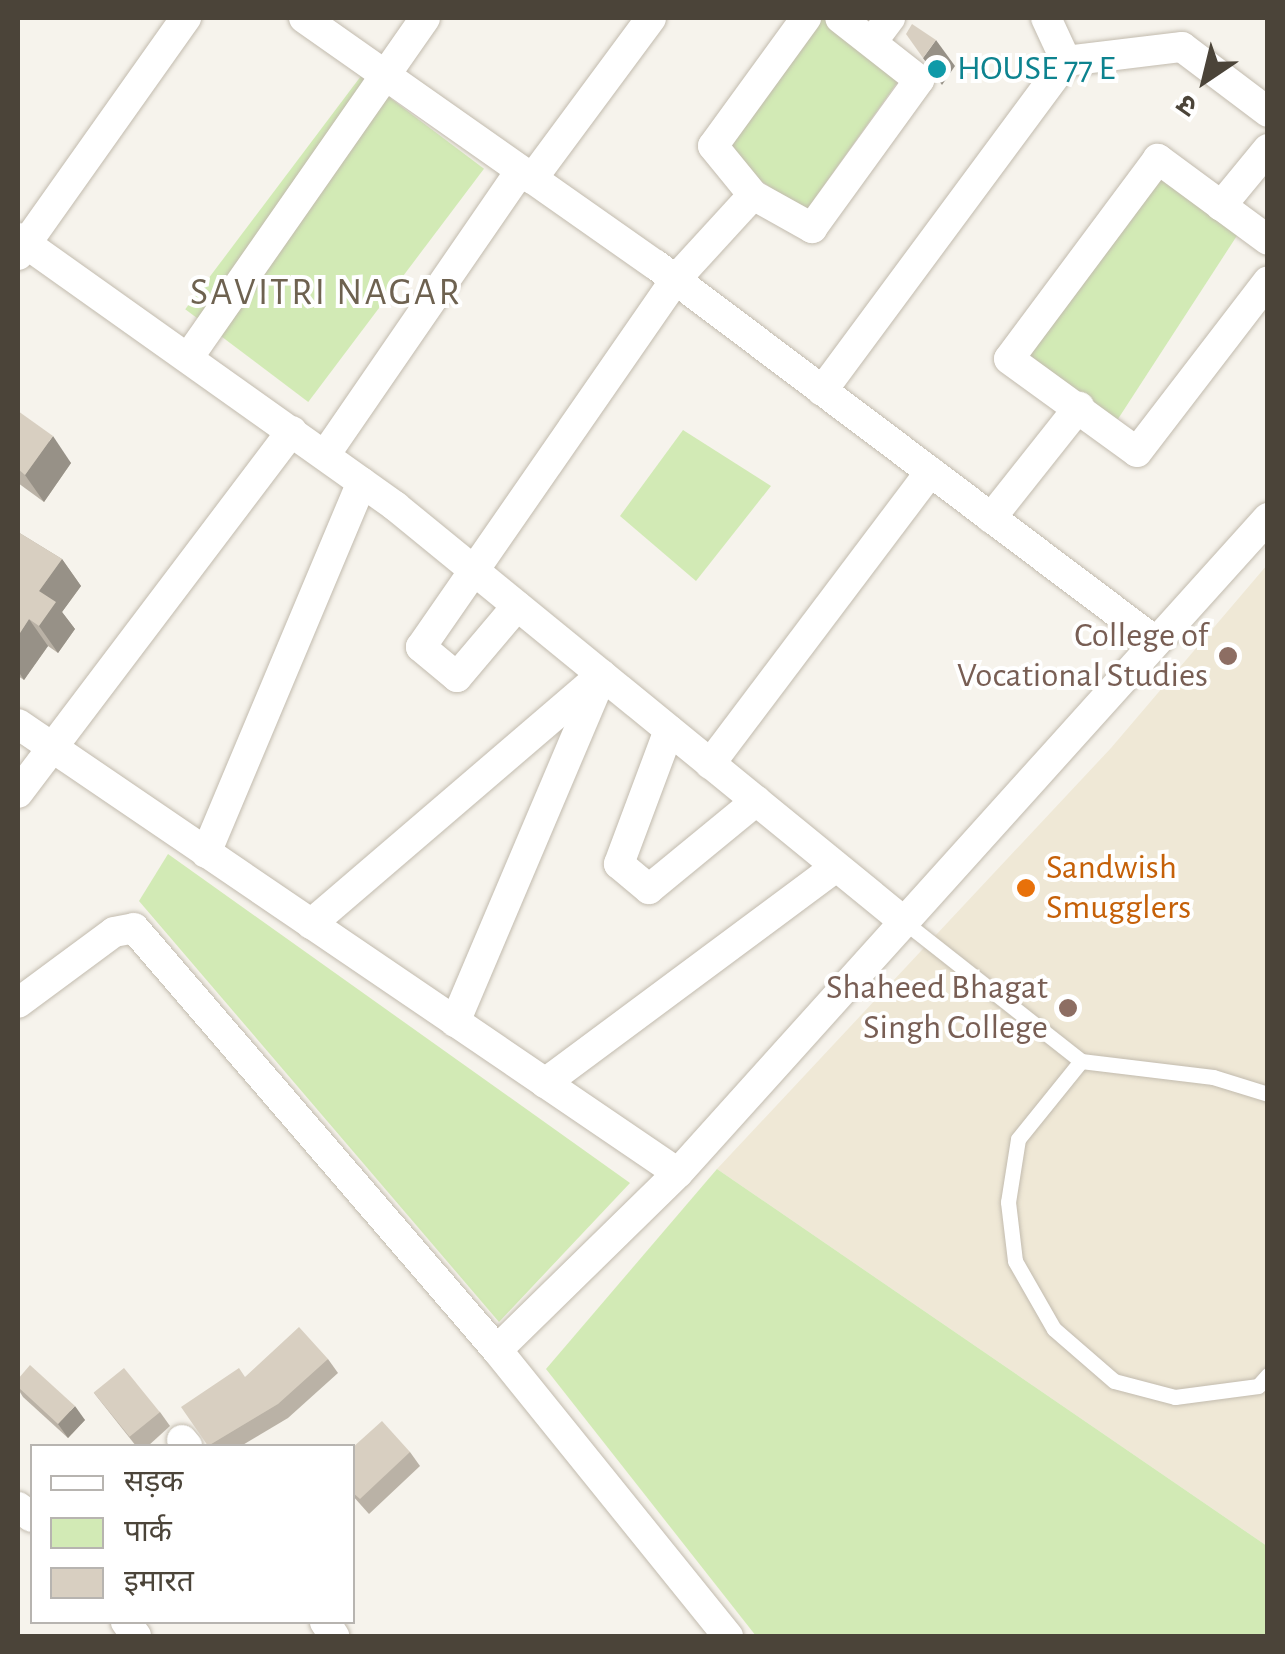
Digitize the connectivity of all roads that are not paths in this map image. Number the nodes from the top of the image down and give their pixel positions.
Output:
1 (186, 18) edge
2 (304, 18) edge
3 (425, 18) edge
4 (650, 18) edge
5 (806, 18) edge
6 (840, 18) edge
7 (890, 18) edge
8 (1046, 18) edge
9 (872, 42) junction
10 (1066, 60) junction
11 (385, 75) junction
12 (1268, 112) edge
13 (1268, 149) edge
14 (526, 175) junction
15 (753, 195) junction
16 (1221, 206) junction
17 (1268, 240) edge
18 (20, 246) edge
19 (675, 280) junction
20 (1268, 281) edge
21 (188, 358) junction
22 (822, 391) junction
23 (1079, 407) junction
24 (292, 431) junction
25 (325, 456) junction
26 (930, 472) junction
27 (362, 482) junction
28 (991, 518) junction
29 (1268, 518) edge
30 (471, 568) junction
31 (517, 606) junction
32 (1154, 641) junction
33 (602, 676) junction
34 (18, 724) edge
35 (669, 730) junction
36 (49, 746) junction
37 (710, 764) junction
38 (18, 794) edge
39 (756, 802) junction
40 (206, 852) junction
41 (836, 867) junction
42 (902, 920) junction
43 (310, 924) junction
44 (18, 1003) edge
45 (455, 1022) junction
46 (1081, 1061) junction
47 (544, 1083) junction
48 (1268, 1094) edge
49 (678, 1174) junction
50 (497, 1350) junction
51 (1268, 1375) edge
52 (728, 1636) edge

1 - 18 street
2 - 11 street
3 - 11 street
4 - 14 street
5 - 15 street
6 - 9 street
7 - 9 street
8 - 10 street
9 - 15 street
10 - 12 street
10 - 22 street
11 - 14 street
11 - 21 street
13 - 16 street
14 - 19 street
14 - 25 street
15 - 19 street
16 - 17 street
16 - 23 street
18 - 21 street
19 - 22 street
19 - 30 street
20 - 23 street
21 - 24 street
22 - 26 street
23 - 28 street
24 - 25 street
24 - 36 street
25 - 27 street
26 - 28 street
26 - 37 street
27 - 30 street
27 - 40 street
28 - 32 street
29 - 32 street
30 - 31 street
30 - 31 street
31 - 33 street
32 - 42 street
33 - 35 street
33 - 43 street
33 - 45 street
34 - 36 street
35 - 37 street
35 - 39 street
36 - 38 street
36 - 40 street
37 - 39 street
39 - 41 street
40 - 43 street
41 - 42 street
41 - 47 street
42 - 46 lane
42 - 49 street
43 - 45 street
44 - 50 street
45 - 47 street
46 - 48 lane
46 - 51 lane
47 - 49 street
49 - 50 street
50 - 52 street

